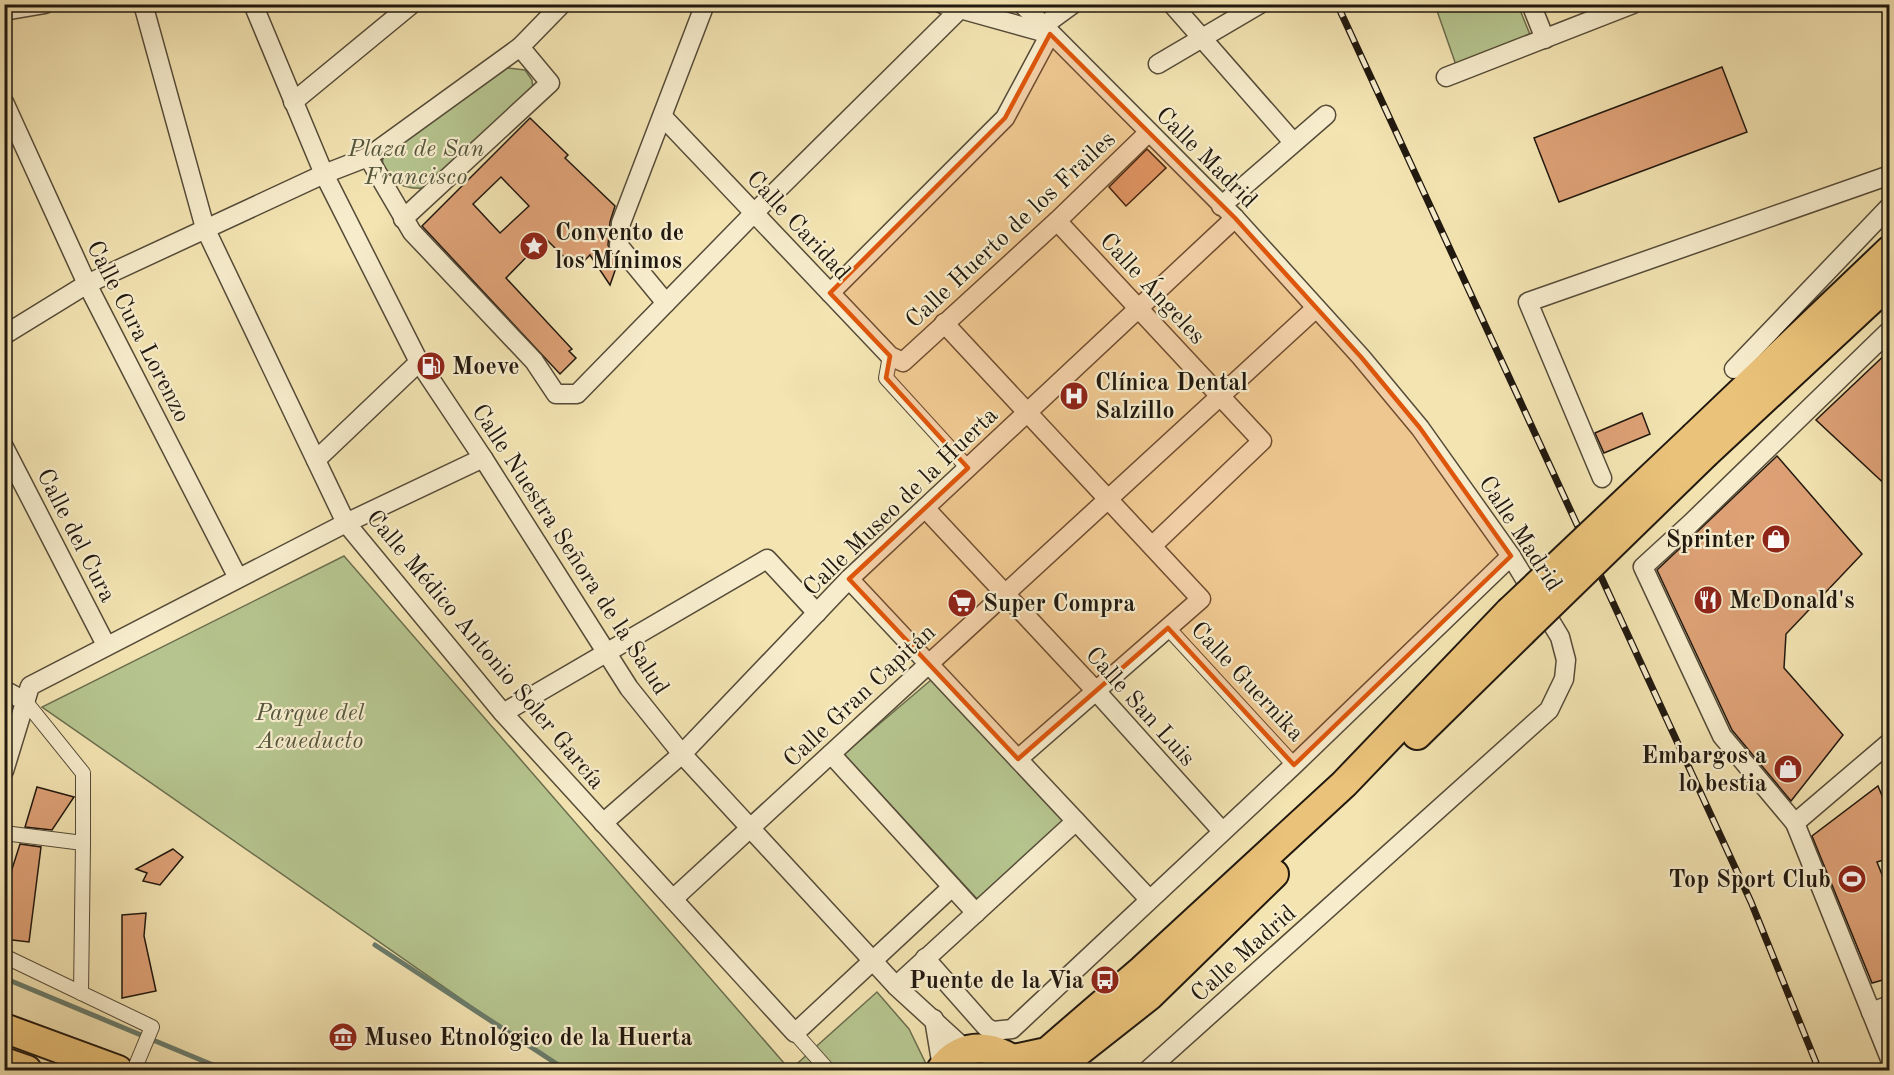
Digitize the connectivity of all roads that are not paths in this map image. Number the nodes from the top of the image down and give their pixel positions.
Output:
1 (45, 4) edge
2 (143, 4) edge
3 (253, 4) edge
4 (412, 4) edge
5 (562, 4) edge
6 (705, 4) edge
7 (1022, 4) edge
8 (1073, 4) edge
9 (1172, 4) edge
10 (1260, 4) edge
11 (1531, 4) edge
12 (1633, 4) edge
13 (950, 8) edge
14 (4, 11) edge
15 (1047, 30) junction
16 (1203, 39) junction
17 (1545, 39) junction
18 (520, 47) junction
19 (1158, 64) dead end
20 (1446, 77) dead end
21 (293, 102) junction
22 (6, 109) edge
23 (1326, 115) dead end
24 (663, 117) junction
25 (1149, 132) junction
26 (1293, 142) junction
27 (368, 157) junction
28 (324, 174) junction
29 (1890, 175) edge
30 (1221, 206) junction
31 (1890, 206) edge
32 (754, 213) junction
33 (1235, 218) junction
34 (403, 219) junction
35 (1057, 221) junction
36 (205, 228) junction
37 (1890, 250) edge
38 (1890, 282) edge
39 (87, 284) junction
40 (830, 293) junction
41 (666, 303) junction
42 (1138, 308) junction
43 (1316, 308) junction
44 (944, 323) junction
45 (1890, 330) edge
46 (4, 335) edge
47 (897, 359) junction
48 (419, 362) junction
49 (1734, 369) dead end
50 (1221, 396) junction
51 (1027, 412) junction
52 (1701, 444) junction
53 (4, 447) edge
54 (483, 458) junction
55 (316, 460) junction
56 (968, 468) junction
57 (1602, 478) dead end
58 (1108, 499) junction
59 (925, 508) junction
60 (346, 523) junction
61 (1152, 546) junction
62 (1511, 556) junction
63 (238, 578) junction
64 (849, 579) junction
65 (1005, 594) junction
66 (817, 613) junction
67 (1515, 622) junction
68 (1168, 628) junction
69 (106, 645) junction
70 (607, 653) junction
71 (928, 664) junction
72 (4, 690) edge
73 (1096, 691) junction
74 (25, 701) junction
75 (503, 713) junction
76 (1889, 742) edge
77 (682, 754) junction
78 (831, 754) junction
79 (1018, 759) junction
80 (1294, 765) junction
81 (4, 771) edge
82 (1076, 821) junction
83 (603, 823) junction
84 (1795, 823) junction
85 (750, 828) junction
86 (1222, 831) junction
87 (4, 833) edge
88 (83, 843) junction
89 (952, 887) junction
90 (673, 899) junction
91 (1149, 899) junction
92 (975, 912) junction
93 (4, 956) edge
94 (925, 958) junction
95 (873, 961) junction
96 (896, 986) junction
97 (81, 993) junction
98 (1890, 1005) edge
99 (1871, 1012) junction
100 (934, 1019) junction
101 (4, 1028) edge
102 (795, 1033) junction
103 (967, 1051) junction
104 (1890, 1059) edge
105 (4, 1062) edge
106 (1019, 1065) edge
107 (942, 1069) edge
108 (27, 1071) edge
109 (118, 1071) edge
110 (134, 1071) edge
111 (828, 1071) edge
112 (1055, 1071) edge
113 (1148, 1071) edge

1 - 14 street
2 - 36 street, Calle Médico Antonio Soler García
3 - 21 street, Calle Nuestra Señora de la Salud
4 - 21 street
5 - 18 street
6 - 24 street
7 - 15 street, Calle Madrid
8 - 15 street
9 - 16 street
10 - 16 street
11 - 17 street
12 - 17 street
13 - 15 street
13 - 32 street
15 - 25 street, Calle Madrid
15 - 40 street
16 - 19 street
16 - 26 street
17 - 20 street
18 - 27 street
18 - 34 street
21 - 28 street, Calle Nuestra Señora de la Salud
22 - 39 street, Calle Cura Lorenzo
23 - 26 street
24 - 32 street, Calle Caridad
24 - 41 street
25 - 30 street, Calle Madrid
25 - 35 street, Calle Huerto de los Frailes
26 - 30 street
27 - 28 street
27 - 34 street
28 - 36 street
28 - 48 street, Calle Nuestra Señora de la Salud
29 - 57 street
30 - 33 street, Calle Madrid
31 - 49 street
32 - 40 street, Calle Caridad
32 - 41 street
33 - 42 street, Calle Museo de la Huerta
33 - 43 street, Calle Madrid
34 - 41 street
35 - 42 street, Calle Ángeles
35 - 44 street, Calle Huerto de los Frailes
36 - 39 street
36 - 55 street, Calle Médico Antonio Soler García
37 - 52 main road
38 - 52 main road
39 - 46 street
39 - 63 street, Calle Cura Lorenzo
40 - 47 street, Calle Caridad
42 - 50 street, Calle Ángeles
42 - 51 street, Calle Museo de la Huerta
43 - 50 street, Calle Gran Capitán
43 - 62 street, Calle Madrid
44 - 47 street, Calle Huerto de los Frailes
44 - 51 street
45 - 84 street
47 - 56 street
48 - 54 street, Calle Nuestra Señora de la Salud
48 - 55 street
50 - 58 street, Calle Gran Capitán
50 - 61 street, Calle Ángeles
51 - 56 street, Calle Museo de la Huerta
51 - 58 street
52 - 67 main road, bridge
53 - 69 street, Calle del Cura
54 - 60 street
54 - 70 street, Calle Nuestra Señora de la Salud
55 - 60 street, Calle Médico Antonio Soler García
56 - 59 street, Calle Museo de la Huerta
58 - 61 street
58 - 65 street, Calle Gran Capitán
59 - 64 street, Calle Museo de la Huerta
59 - 65 street, Calle San Luis
60 - 63 street
60 - 75 street, Calle Médico Antonio Soler García
61 - 68 street
62 - 80 street
62 - 113 street, Calle Madrid
63 - 69 street
64 - 66 street, Calle Museo de la Huerta
64 - 71 street
65 - 71 street, Calle Gran Capitán
65 - 73 street, Calle San Luis
66 - 70 street
66 - 77 street, Calle Museo de la Huerta
67 - 106 main road
67 - 112 main road
68 - 73 street
68 - 80 street, Calle Guernika
69 - 74 street
70 - 75 street
70 - 77 street, Calle Nuestra Señora de la Salud
71 - 78 street, Calle Gran Capitán
71 - 79 street
72 - 74 street
73 - 79 street
73 - 86 street, Calle San Luis
74 - 81 street
74 - 88 street
75 - 83 street, Calle Médico Antonio Soler García
76 - 84 street
77 - 83 street, Calle Museo de la Huerta
77 - 85 street, Calle Nuestra Señora de la Salud
78 - 85 street, Calle Gran Capitán
78 - 89 street
79 - 82 street
80 - 86 street
82 - 91 street
82 - 92 street
83 - 90 street, Calle Médico Antonio Soler García
84 - 99 street
85 - 90 street, Calle Gran Capitán
85 - 95 street, Calle Nuestra Señora de la Salud
86 - 91 street
87 - 88 street
88 - 97 street
89 - 92 street
89 - 95 street
90 - 102 street, Calle Médico Antonio Soler García
91 - 94 street
92 - 94 street
93 - 97 street
94 - 96 street
95 - 96 street, Calle Nuestra Señora de la Salud
95 - 102 street
96 - 100 street, Calle Nuestra Señora de la Salud
97 - 110 street
98 - 99 street
99 - 104 street
100 - 103 street, Calle Nuestra Señora de la Salud
100 - 107 street
101 - 109 main road
102 - 111 street
103 - 106 main road
103 - 107 main road
105 - 108 main road

